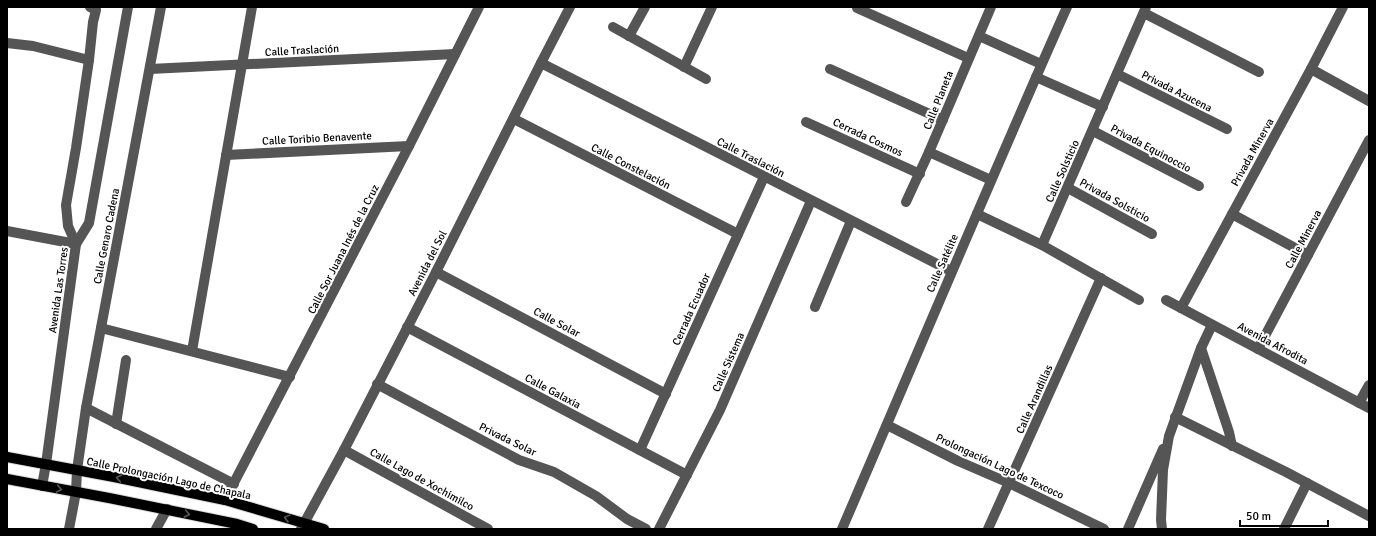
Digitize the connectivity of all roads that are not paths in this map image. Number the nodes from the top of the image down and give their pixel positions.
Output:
1 (128, 7) edge
2 (161, 7) edge
3 (252, 7) edge
4 (479, 7) edge
5 (570, 7) edge
6 (646, 7) edge
7 (712, 7) edge
8 (990, 7) edge
9 (1067, 7) edge
10 (1343, 7) edge
11 (94, 8) edge
12 (857, 8) edge
13 (1145, 10) edge
14 (613, 27) dead end
15 (629, 36) junction
16 (979, 36) junction
17 (7, 43) edge
18 (455, 54) junction
19 (968, 58) junction
20 (89, 60) junction
21 (541, 63) junction
22 (1041, 64) junction
23 (242, 65) junction
24 (684, 67) junction
25 (150, 69) junction
26 (830, 69) dead end
27 (1311, 69) junction
28 (1259, 72) dead end
29 (1118, 74) junction
30 (1036, 77) junction
31 (706, 79) dead end
32 (1369, 101) edge
33 (1103, 107) junction
34 (514, 119) junction
35 (943, 120) junction
36 (806, 122) dead end
37 (1227, 129) dead end
38 (1093, 131) junction
39 (1369, 140) edge
40 (409, 146) junction
41 (929, 152) junction
42 (226, 155) junction
43 (920, 174) junction
44 (764, 177) junction
45 (991, 180) junction
46 (1199, 186) dead end
47 (1068, 188) junction
48 (812, 201) junction
49 (906, 202) dead end
50 (977, 214) junction
51 (1232, 214) junction
52 (851, 221) junction
53 (7, 231) edge
54 (738, 234) junction
55 (1152, 234) dead end
56 (76, 244) junction
57 (1042, 245) junction
58 (1308, 256) junction
59 (951, 271) junction
60 (436, 272) junction
61 (1101, 278) junction
62 (1139, 300) dead end
63 (1166, 300) dead end
64 (815, 307) dead end
65 (1180, 308) junction
66 (1212, 325) junction
67 (407, 327) junction
68 (101, 328) junction
69 (1202, 348) junction
70 (1258, 349) junction
71 (192, 351) junction
72 (126, 360) dead end
73 (290, 377) junction
74 (378, 384) junction
75 (1369, 385) edge
76 (666, 394) junction
77 (1359, 403) junction
78 (86, 408) junction
79 (1369, 408) edge
80 (1175, 417) junction
81 (116, 424) junction
82 (887, 425) junction
83 (1168, 436) junction
84 (1232, 446) junction
85 (344, 450) junction
86 (640, 450) junction
87 (7, 457) edge
88 (46, 464) junction
89 (77, 470) junction
90 (687, 475) junction
91 (7, 480) edge
92 (1009, 483) junction
93 (1307, 483) junction
94 (234, 484) junction
95 (42, 486) junction
96 (76, 492) junction
97 (225, 500) junction
98 (167, 510) junction
99 (1369, 516) edge
100 (235, 526) edge
101 (303, 526) edge
102 (69, 529) edge
103 (156, 529) edge
104 (253, 529) edge
105 (322, 529) edge
106 (488, 529) edge
107 (646, 529) edge
108 (659, 529) edge
109 (842, 529) edge
110 (988, 529) edge
111 (1104, 529) edge
112 (1128, 529) edge
113 (1162, 529) edge
114 (1284, 529) edge

1 - 56 street, Avenida Las Torres
2 - 25 street, Calle Genaro Cadena
3 - 23 street
4 - 18 street, Calle Sor Juana Inés de la Cruz
5 - 21 street, Avenida del Sol
6 - 15 street
7 - 24 street
8 - 16 street, Calle Planeta
9 - 22 street, Calle Satélite
10 - 27 street, Privada Minerva
11 - 20 street
12 - 19 street
13 - 28 street
13 - 29 street, Calle Solsticio
14 - 15 street
15 - 24 street
16 - 19 street, Calle Planeta
16 - 22 street
17 - 20 street
18 - 23 street, Calle Traslación
18 - 40 street, Calle Sor Juana Inés de la Cruz
19 - 35 street, Calle Planeta
20 - 56 street
21 - 34 street, Avenida del Sol
21 - 44 street, Calle Traslación
22 - 30 street, Calle Satélite
23 - 25 street, Calle Traslación
23 - 42 street
24 - 31 street
25 - 68 street, Calle Genaro Cadena
26 - 35 street
27 - 32 street
27 - 51 street, Privada Minerva
29 - 33 street, Calle Solsticio
29 - 37 street, Privada Azucena
30 - 33 street
30 - 45 street, Calle Satélite
33 - 38 street, Calle Solsticio
34 - 54 street, Calle Constelación
34 - 60 street, Avenida del Sol
35 - 41 street, Calle Planeta
36 - 43 street, Cerrada Cosmos
38 - 46 street, Privada Equinoccio
38 - 47 street, Calle Solsticio
39 - 58 street, Calle Minerva
40 - 42 street, Calle Toribio Benavente
40 - 73 street, Calle Sor Juana Inés de la Cruz
41 - 43 street, Calle Planeta
41 - 45 street
42 - 71 street
43 - 49 street, Calle Planeta
44 - 48 street, Calle Traslación
44 - 54 street, Cerrada Ecuador
45 - 50 street, Calle Satélite
47 - 55 street, Privada Solsticio
47 - 57 street, Calle Solsticio
48 - 52 street, Calle Traslación
48 - 90 street, Calle Sistema
50 - 57 street
50 - 59 street, Calle Satélite
51 - 58 street
51 - 65 street, Privada Minerva
52 - 59 street, Calle Traslación
52 - 64 street
53 - 56 street
54 - 76 street, Cerrada Ecuador
56 - 88 street, Avenida Las Torres
57 - 61 street
58 - 70 street, Calle Minerva
59 - 82 street, Calle Satélite
60 - 67 street, Avenida del Sol
60 - 76 street, Calle Solar
61 - 62 street
61 - 92 street, Calle Arandillas
63 - 65 street, Avenida Afrodita
65 - 66 street, Avenida Afrodita
66 - 69 street
66 - 70 street, Avenida Afrodita
67 - 74 street, Avenida del Sol
67 - 86 street, Calle Galaxia
68 - 71 street
68 - 78 street, Calle Genaro Cadena
69 - 80 street
69 - 84 street
70 - 77 street, Avenida Afrodita
71 - 73 street
72 - 81 street
73 - 94 street, Calle Sor Juana Inés de la Cruz
74 - 85 street, Avenida del Sol
74 - 107 street, Privada Solar
75 - 77 street
76 - 86 street, Cerrada Ecuador
77 - 79 street, Avenida Afrodita
78 - 81 street
78 - 89 street, Calle Genaro Cadena
80 - 83 street
80 - 84 street
81 - 94 street
82 - 92 street, Prolongación Lago de Texcoco
82 - 109 street, Calle Satélite
83 - 112 street
83 - 113 street
84 - 93 street
85 - 101 street, Avenida del Sol
85 - 106 street, Calle Lago de Xochimilco
86 - 90 street, Calle Galaxia
87 - 88 main road, Calle Prolongación Lago de Chapala
88 - 89 main road, Calle Prolongación Lago de Chapala
88 - 95 street, Avenida Las Torres
89 - 96 street, Calle Genaro Cadena
97 -> 89 main road, Calle Prolongación Lago de Chapala
90 - 108 street, Calle Sistema
91 - 95 main road
92 - 110 street, Calle Arandillas
92 - 111 street, Prolongación Lago de Texcoco
93 - 99 street
93 - 114 street
94 - 97 street, Calle Sor Juana Inés de la Cruz
95 -> 96 main road
96 - 98 main road
96 - 102 street
101 -> 97 main road, Calle Prolongación Lago de Chapala
98 -> 100 main road
98 - 103 street
100 - 104 main road
101 - 105 main road, Calle Prolongación Lago de Chapala

